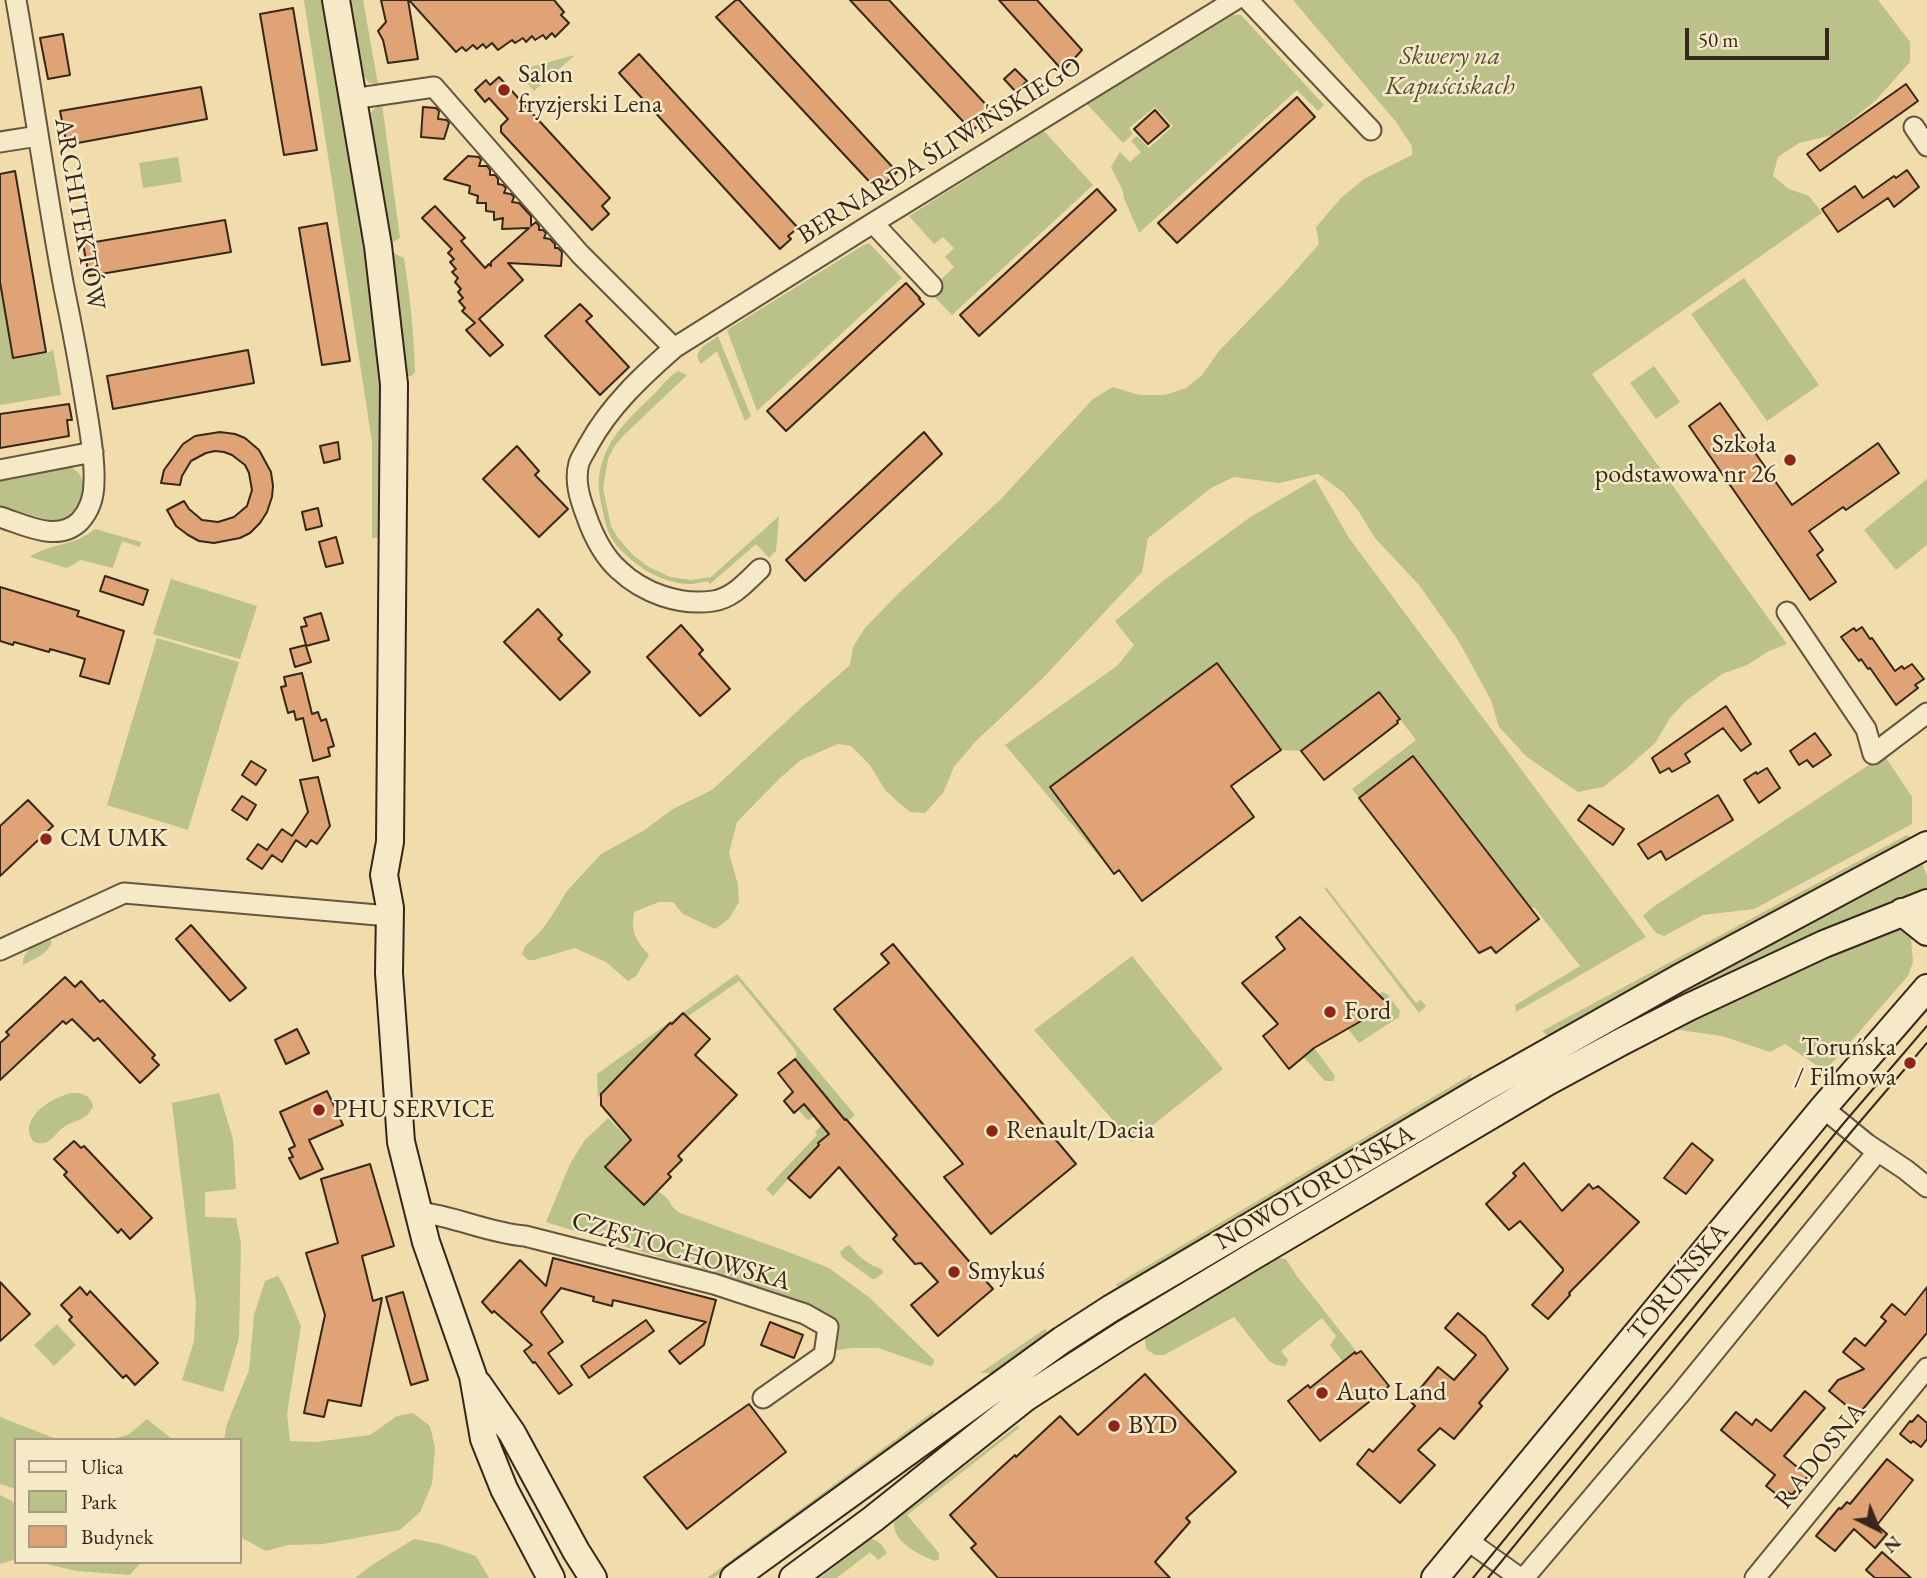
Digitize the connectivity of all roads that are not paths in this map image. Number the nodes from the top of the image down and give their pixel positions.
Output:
1 (16, 0) edge
2 (336, 0) edge
3 (1235, 0) edge
4 (1248, 0) edge
5 (352, 99) junction
6 (1914, 127) dead end
7 (1371, 130) dead end
8 (38, 136) junction
9 (0, 142) edge
10 (1927, 146) edge
11 (873, 223) junction
12 (932, 286) dead end
13 (674, 348) junction
14 (92, 445) junction
15 (0, 470) edge
16 (0, 517) edge
17 (760, 569) dead end
18 (1787, 612) dead end
19 (1927, 713) edge
20 (1927, 845) edge
21 (1915, 907) edge
22 (389, 912) junction
23 (1927, 932) edge
24 (0, 950) edge
25 (1927, 988) edge
26 (1823, 1108) junction
27 (1878, 1151) junction
28 (1927, 1187) edge
29 (418, 1212) junction
30 (1927, 1368) edge
31 (473, 1376) junction
32 (763, 1398) dead end
33 (1467, 1540) junction
34 (551, 1578) edge
35 (593, 1578) edge
36 (734, 1578) edge
37 (793, 1578) edge
38 (1435, 1578) edge
39 (1522, 1578) edge
40 (1755, 1578) edge

1 - 8 street, ARCHITEKTÓW
2 - 5 main road
3 - 11 street, BERNARDA ŚLIWIŃSKIEGO
4 - 7 street
5 - 13 street
5 - 22 main road
6 - 10 street
8 - 9 street
8 - 14 street, ARCHITEKTÓW
11 - 12 street
11 - 13 street, BERNARDA ŚLIWIŃSKIEGO
13 - 17 street, BERNARDA ŚLIWIŃSKIEGO
14 - 15 street
14 - 16 street, ARCHITEKTÓW
18 - 19 street
20 - 36 main road, NOWOTORUŃSKA
21 - 23 main road
21 - 37 main road, NOWOTORUŃSKA
22 - 24 street
22 - 29 main road
25 - 26 main road, TORUŃSKA
26 - 27 street
26 - 33 main road, TORUŃSKA
27 - 28 street
27 - 39 street
29 - 31 main road
29 - 32 street, CZĘSTOCHOWSKA
30 - 40 street, RADOSNA
31 - 34 main road
31 - 35 main road
33 - 38 main road, TORUŃSKA
33 - 39 street

